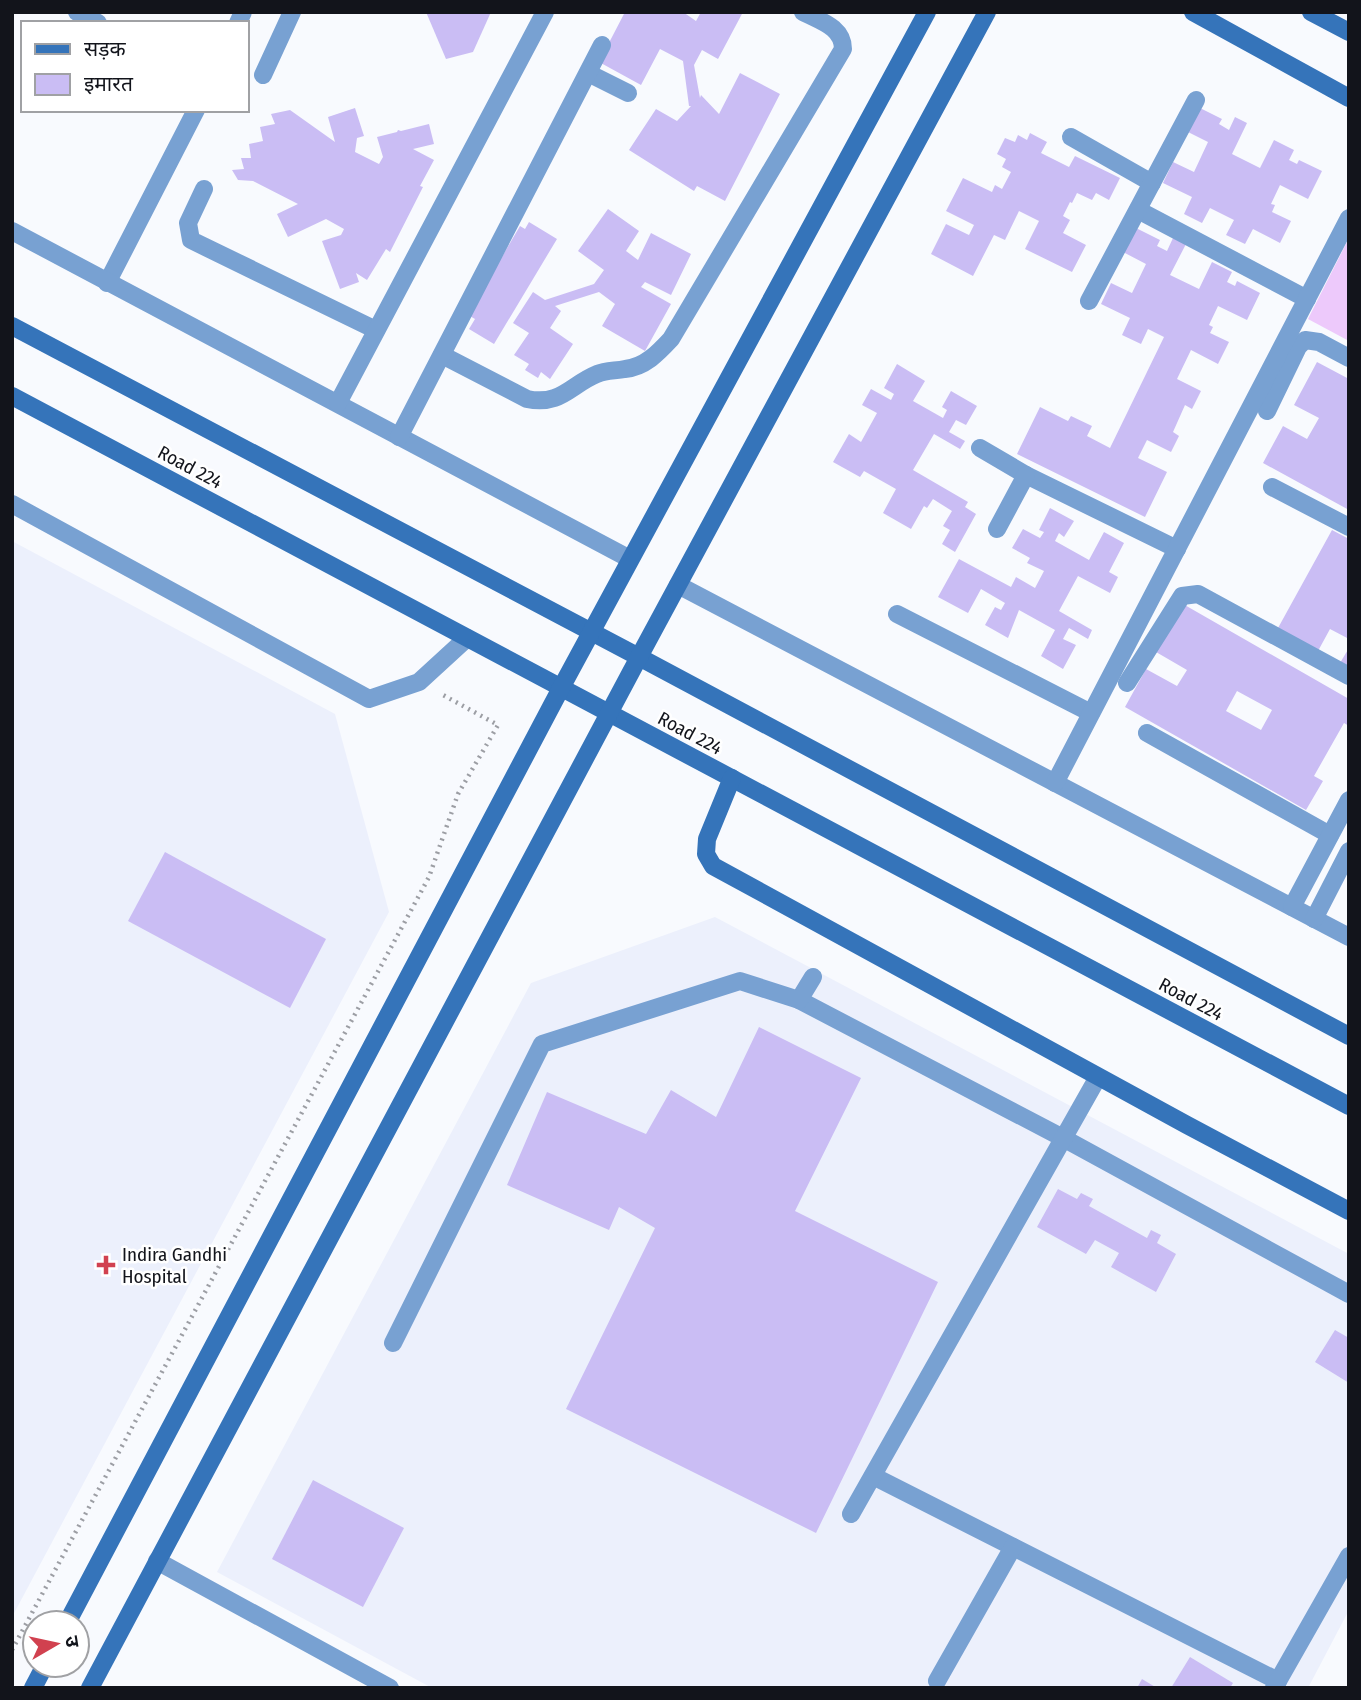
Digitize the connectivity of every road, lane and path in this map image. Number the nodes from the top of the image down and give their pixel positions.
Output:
1 (77, 12) edge
2 (292, 12) edge
3 (545, 12) edge
4 (803, 12) edge
5 (927, 12) edge
6 (988, 12) edge
7 (1193, 12) edge
8 (1311, 12) edge
9 (1334, 17) edge
10 (94, 21) edge
11 (1349, 32) edge
12 (602, 45) dead end
13 (588, 73) junction
14 (263, 75) dead end
15 (628, 93) dead end
16 (1349, 98) edge
17 (1196, 100) dead end
18 (195, 112) edge
19 (1071, 136) dead end
20 (1153, 183) junction
21 (204, 189) dead end
22 (1138, 210) junction
23 (1349, 218) edge
24 (12, 231) edge
25 (107, 283) junction
26 (1307, 299) junction
27 (1089, 301) dead end
28 (12, 326) edge
29 (376, 330) junction
30 (442, 355) junction
31 (1349, 358) edge
32 (12, 396) edge
33 (338, 403) junction
34 (1267, 411) dead end
35 (400, 437) junction
36 (980, 448) dead end
37 (1026, 475) junction
38 (1272, 487) dead end
39 (12, 504) edge
40 (1349, 527) edge
41 (997, 529) dead end
42 (1177, 550) junction
43 (630, 559) junction
44 (678, 585) junction
45 (897, 614) dead end
46 (592, 632) junction
47 (467, 638) junction
48 (639, 657) junction
49 (1349, 676) edge
50 (419, 682) junction
51 (1127, 683) dead end
52 (561, 688) junction
53 (609, 713) junction
54 (1091, 713) junction
55 (1147, 733) dead end
56 (732, 779) junction
57 (1055, 783) junction
58 (1349, 800) edge
59 (1330, 835) junction
60 (1347, 857) edge
61 (1292, 907) junction
62 (1314, 919) junction
63 (1349, 937) edge
64 (813, 977) dead end
65 (799, 1000) junction
66 (1349, 1036) edge
67 (1098, 1077) junction
68 (1349, 1106) edge
69 (1063, 1139) junction
70 (1349, 1211) edge
71 (1349, 1294) edge
72 (393, 1343) dead end
73 (873, 1476) junction
74 (851, 1514) dead end
75 (1013, 1547) junction
76 (1349, 1556) edge
77 (158, 1561) junction
78 (75, 1609) edge
79 (12, 1650) edge
80 (937, 1681) dead end
81 (1276, 1685) edge
82 (90, 1688) edge
83 (390, 1688) edge

1 - 10 street
2 - 14 street
3 - 29 street
4 - 30 street
5 - 43 street
6 - 44 street
7 - 16 street
8 - 9 street
9 - 11 street
12 - 13 street
13 - 15 street
13 - 30 street
17 - 20 street
18 - 25 street
19 - 20 street
20 - 22 street
21 - 29 street
22 - 26 street
22 - 27 street
23 - 26 street
24 - 25 street
25 - 33 street
26 - 42 street
28 - 46 street
29 - 33 street
30 - 35 street
31 - 34 street
32 - 47 street, Road 224
33 - 35 street
35 - 43 street
36 - 37 street
37 - 41 street
37 - 42 street
38 - 40 street
39 - 50 street
42 - 54 street
43 - 46 street
44 - 48 street
44 - 57 street
45 - 54 street
46 - 48 street
46 - 52 street
47 - 50 street
47 - 52 street, Road 224
48 - 53 street
48 - 66 street
49 - 51 street
50 - 79 path
52 - 53 street, Road 224
52 - 78 street
53 - 56 street, Road 224
53 - 77 street
54 - 57 street
55 - 59 street
56 - 67 street
56 - 68 street, Road 224
57 - 61 street
58 - 59 street
59 - 61 street
60 - 62 street
61 - 62 street
62 - 63 street
64 - 65 street
65 - 69 street
65 - 72 street
67 - 69 street
67 - 70 street
69 - 71 street
69 - 73 street
73 - 74 street
73 - 75 street
75 - 80 street
75 - 81 street
76 - 81 street
77 - 82 street
77 - 83 street

